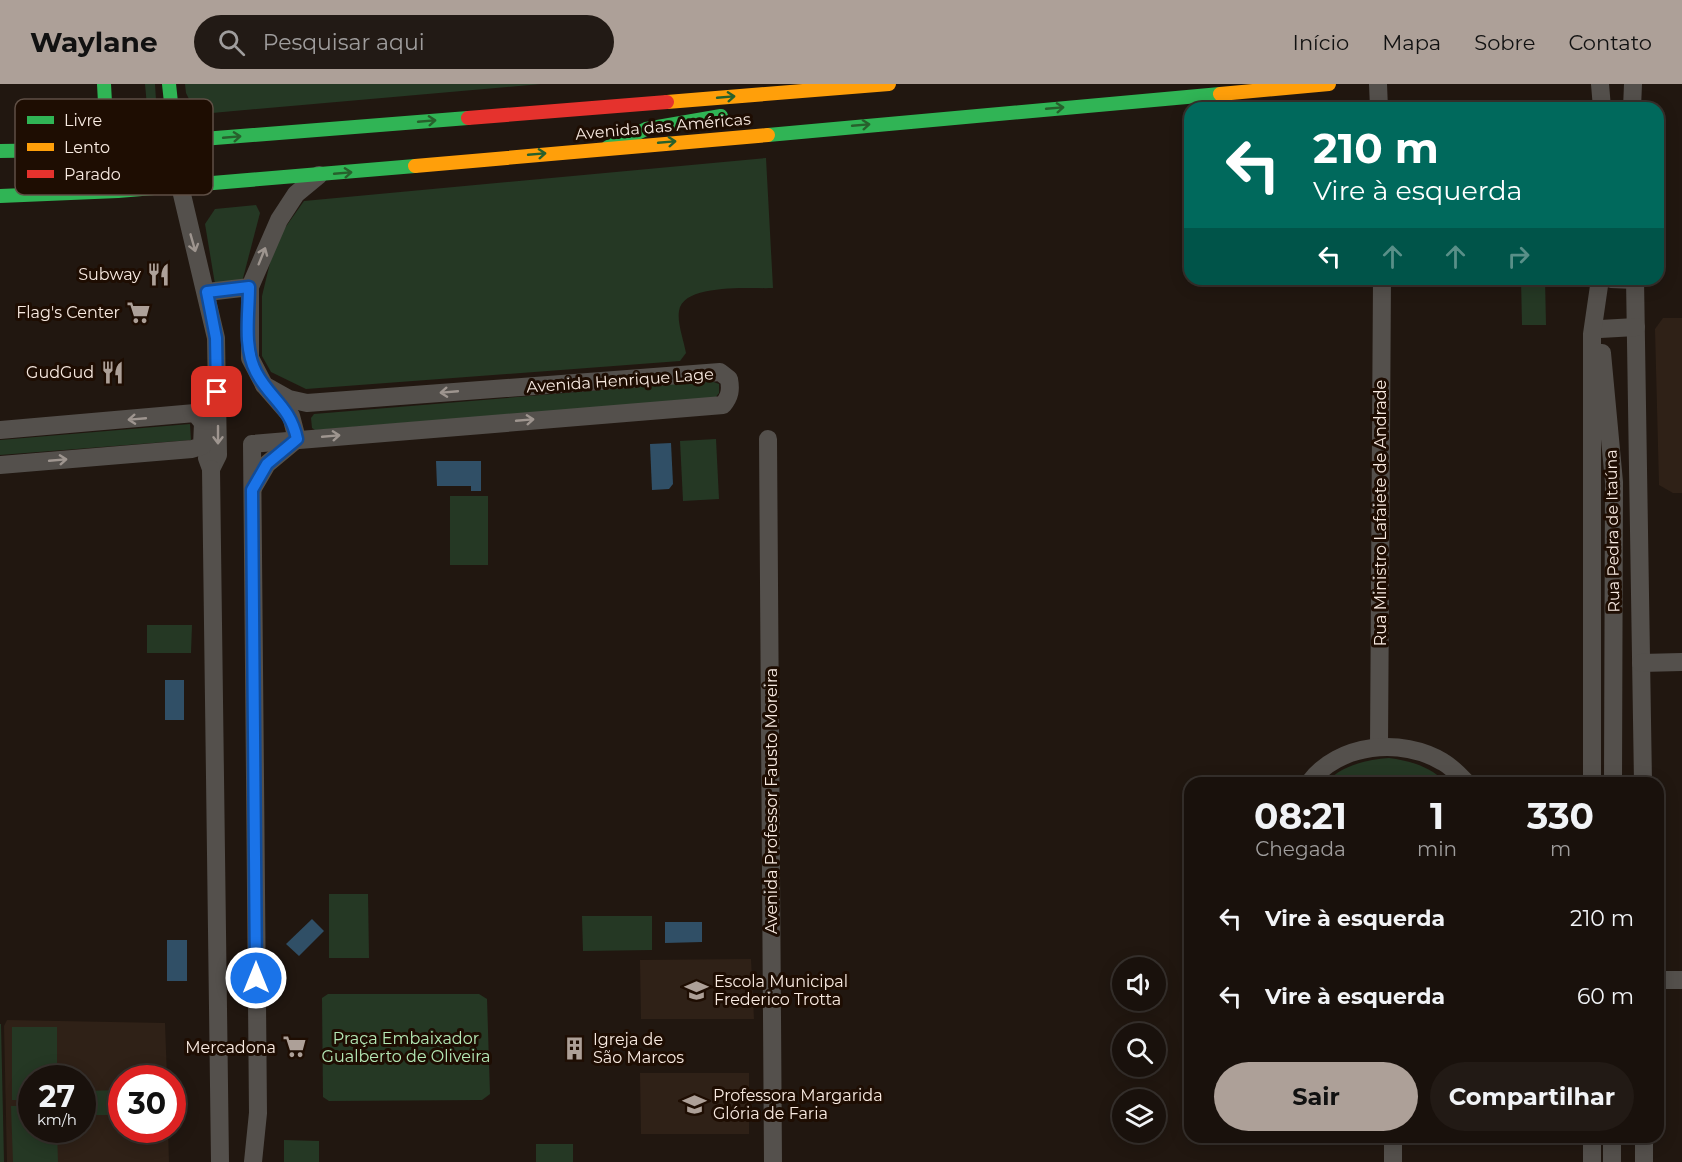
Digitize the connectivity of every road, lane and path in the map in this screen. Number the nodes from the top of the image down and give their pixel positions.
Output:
1 (104, 84) edge
2 (169, 84) edge
3 (889, 84) edge
4 (1329, 84) edge
5 (1378, 84) edge
6 (1600, 84) edge
7 (1633, 84) edge
8 (810, 91) junction
9 (105, 99) edge
10 (170, 99) edge
11 (1379, 102) edge
12 (1602, 102) edge
13 (1632, 102) edge
14 (213, 138) edge
15 (608, 147) junction
16 (15, 150) edge
17 (0, 151) edge
18 (319, 175) junction
19 (213, 183) edge
20 (23, 195) edge
21 (182, 195) edge
22 (0, 196) edge
23 (1382, 285) edge
24 (1599, 285) edge
25 (1600, 285) edge
26 (1635, 285) edge
27 (249, 287) junction
28 (207, 292) junction
29 (1636, 327) junction
30 (1600, 329) junction
31 (264, 384) junction
32 (0, 430) edge
33 (297, 439) junction
34 (768, 439) dead end
35 (202, 446) junction
36 (0, 465) edge
37 (211, 469) junction
38 (252, 490) junction
39 (1682, 662) edge
40 (1641, 663) junction
41 (1379, 746) junction
42 (1313, 777) edge
43 (1460, 777) edge
44 (1592, 777) edge
45 (1613, 777) edge
46 (1643, 777) edge
47 (1664, 980) edge
48 (1682, 980) edge
49 (1393, 1143) edge
50 (1592, 1143) edge
51 (1612, 1143) edge
52 (1644, 1143) edge
53 (220, 1162) edge
54 (253, 1162) edge
55 (773, 1162) edge
56 (1393, 1162) edge
57 (1592, 1162) edge
58 (1612, 1162) edge
59 (1644, 1162) edge

1 - 9 main road
2 - 10 main road
3 - 8 main road, Avenida das Américas
15 -> 4 main road, Avenida das Américas
5 - 11 street
6 - 12 street
7 - 13 street
14 -> 8 main road, Avenida das Américas
8 - 15 main road
18 -> 15 main road, Avenida das Américas
16 - 17 main road, Avenida das Américas
18 - 19 main road, Avenida das Américas
27 -> 18 street
20 - 22 main road, Avenida das Américas
21 -> 28 street
23 - 41 street, Rua Ministro Lafaiete de Andrade
24 - 44 street
25 - 30 street, Rua Pedra de Itaúna
26 - 29 street, Rua Pedra de Itaúna
27 - 28 street
27 - 31 street
28 -> 37 street
29 - 30 street
29 - 40 street, Rua Pedra de Itaúna
30 - 45 street, Rua Pedra de Itaúna
31 - 33 street
33 -> 31 street, Avenida Henrique Lage
35 -> 32 street
33 - 38 street
33 - 38 street, Avenida Henrique Lage
34 - 55 street, Avenida Professor Fausto Moreira
36 -> 35 street
35 - 37 street
37 - 53 street
38 - 54 street
39 - 40 street
40 - 46 street, Rua Pedra de Itaúna
41 - 42 street
41 - 43 street
47 - 48 street
49 - 56 street
50 - 57 street
51 - 58 street
52 - 59 street

